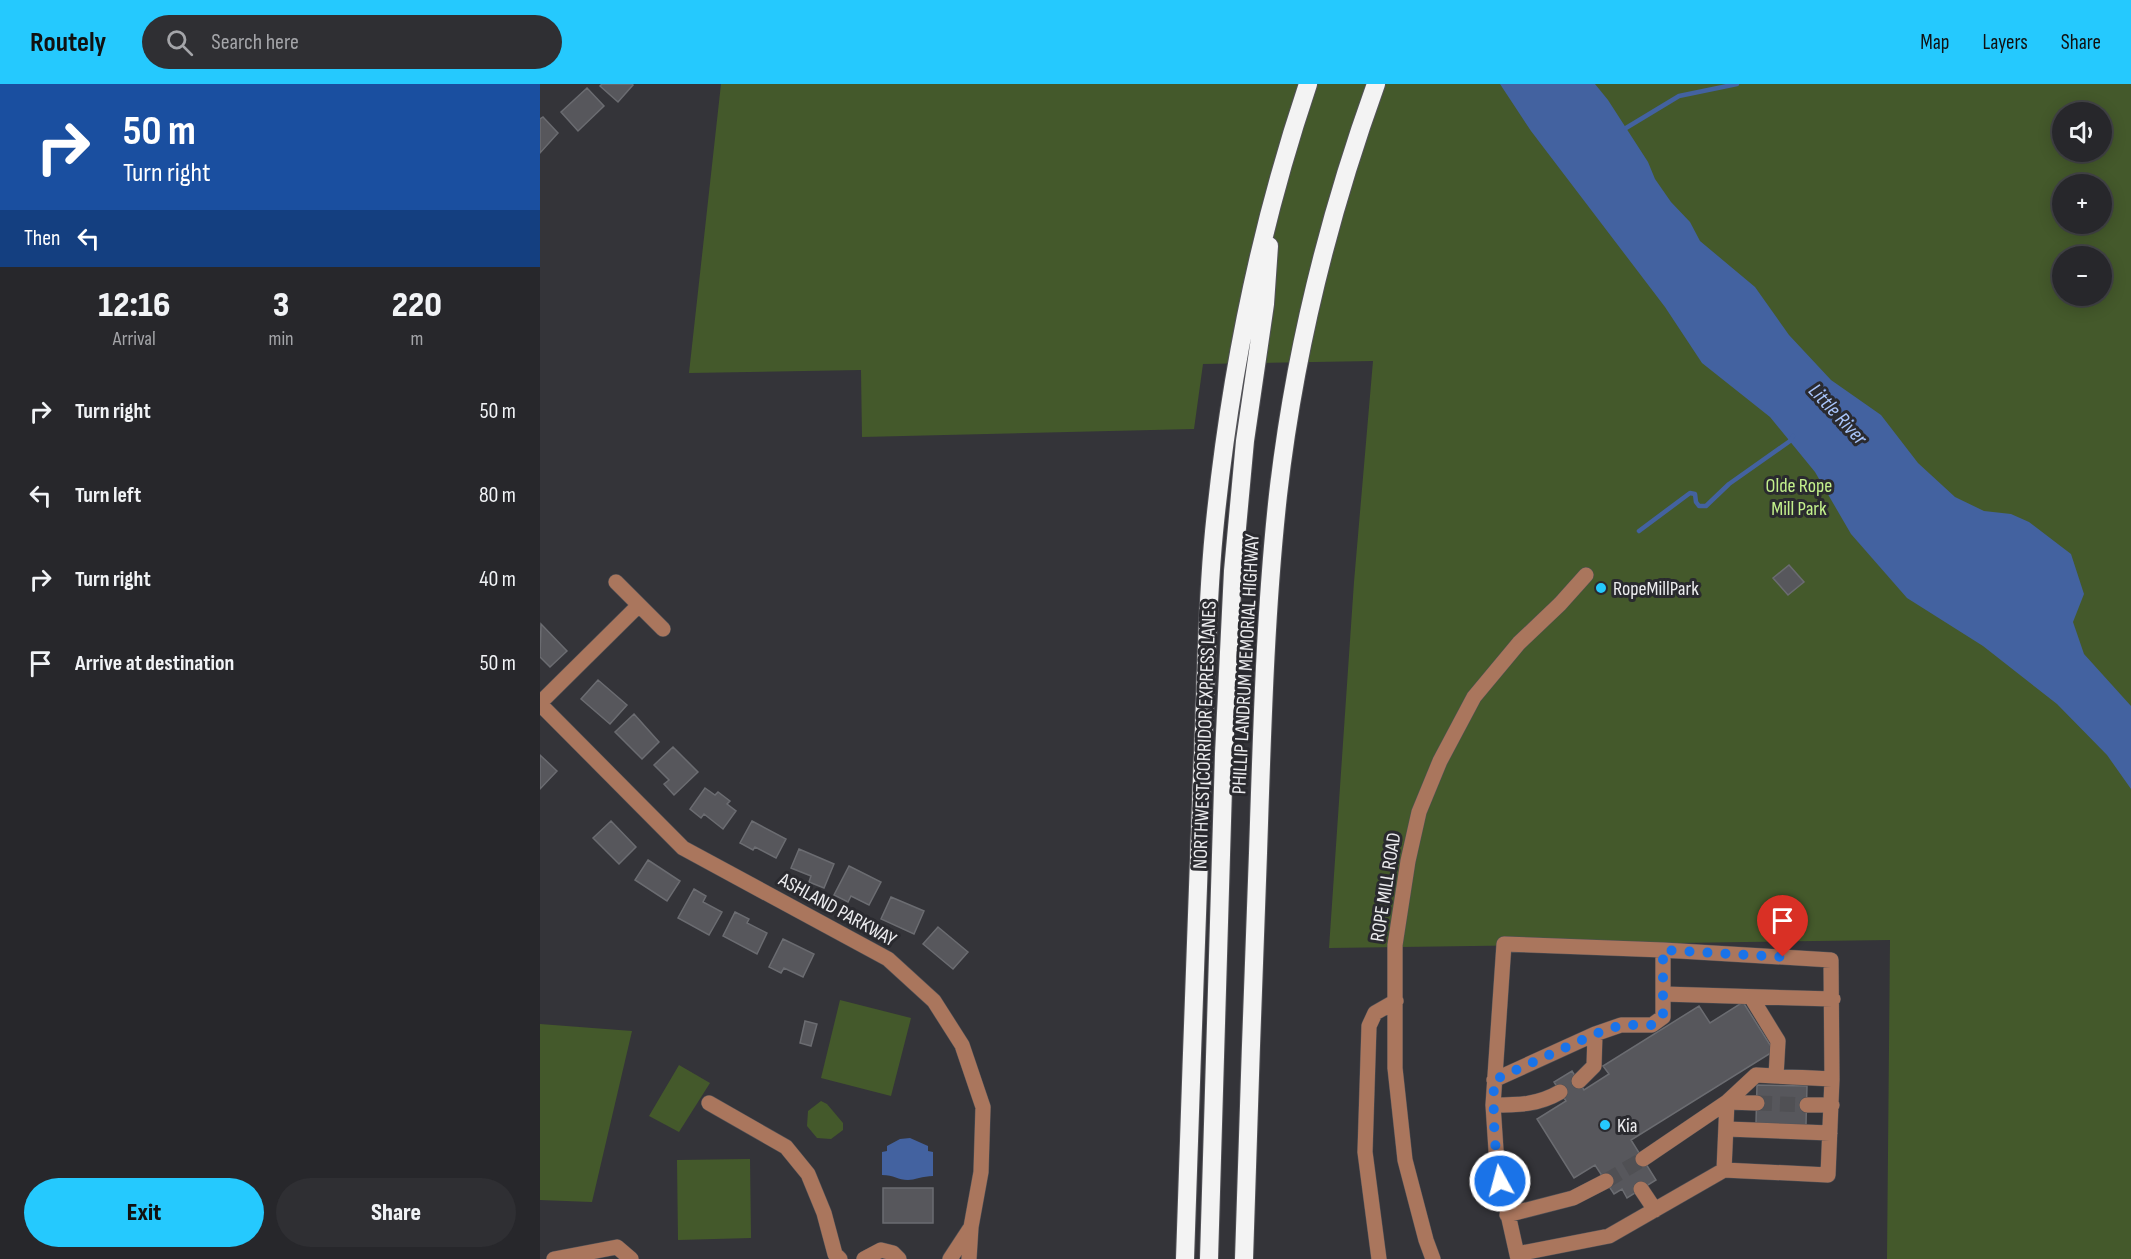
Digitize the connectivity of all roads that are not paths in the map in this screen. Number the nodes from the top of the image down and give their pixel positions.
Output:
1 (1308, 84) edge
2 (1376, 84) edge
3 (1269, 214) junction
4 (1586, 575) dead end
5 (616, 582) dead end
6 (639, 605) junction
7 (663, 629) dead end
8 (540, 703) edge
9 (1663, 950) junction
10 (1663, 994) junction
11 (1751, 997) junction
12 (1833, 999) junction
13 (1396, 1001) junction
14 (1595, 1034) junction
15 (1776, 1076) junction
16 (1833, 1079) junction
17 (1494, 1080) junction
18 (1579, 1081) dead end
19 (1560, 1092) dead end
20 (1727, 1102) junction
21 (709, 1103) dead end
22 (1756, 1103) tunnel mouth
23 (1493, 1105) junction
24 (1807, 1105) tunnel mouth
25 (1832, 1105) junction
26 (1726, 1129) junction
27 (1830, 1133) junction
28 (1643, 1159) tunnel mouth
29 (1724, 1170) junction
30 (1606, 1181) tunnel mouth
31 (1641, 1189) dead end
32 (1655, 1210) junction
33 (1507, 1215) junction
34 (971, 1227) junction
35 (1517, 1257) edge
36 (554, 1259) edge
37 (631, 1259) edge
38 (840, 1259) edge
39 (864, 1259) edge
40 (899, 1259) edge
41 (950, 1259) edge
42 (969, 1259) edge
43 (1185, 1259) edge
44 (1209, 1259) edge
45 (1244, 1259) edge
46 (1379, 1259) edge
47 (1433, 1259) edge

1 - 3 highway, PHILLIP LANDRUM MEMORIAL HIGHWAY
2 - 45 highway, PHILLIP LANDRUM MEMORIAL HIGHWAY
3 - 43 highway, PHILLIP LANDRUM MEMORIAL HIGHWAY
3 - 44 highway, NORTHWEST CORRIDOR EXPRESS LANES
4 - 13 street, ROPE MILL ROAD
5 - 6 street
6 - 7 street
6 - 8 street
8 - 34 street, ASHLAND PARKWAY
9 - 10 street
9 - 12 street
9 - 17 street
10 - 11 street
10 - 14 street
11 - 12 street
11 - 15 street
12 - 16 street
13 - 46 street
13 - 47 street, ROPE MILL ROAD
14 - 17 street
14 - 18 street
15 - 16 street
15 - 20 street
16 - 25 street
17 - 23 street
19 - 23 street
20 - 22 street
20 - 26 street
20 - 28 street
21 - 38 street
23 - 33 street
24 - 25 street
25 - 27 street
26 - 27 street
26 - 29 street
27 - 29 street
29 - 32 street
30 - 33 street
31 - 32 street
32 - 35 street
33 - 35 street
34 - 41 street, ASHLAND PARKWAY
34 - 42 street, ASHLAND PARKWAY
36 - 37 street
39 - 40 street

